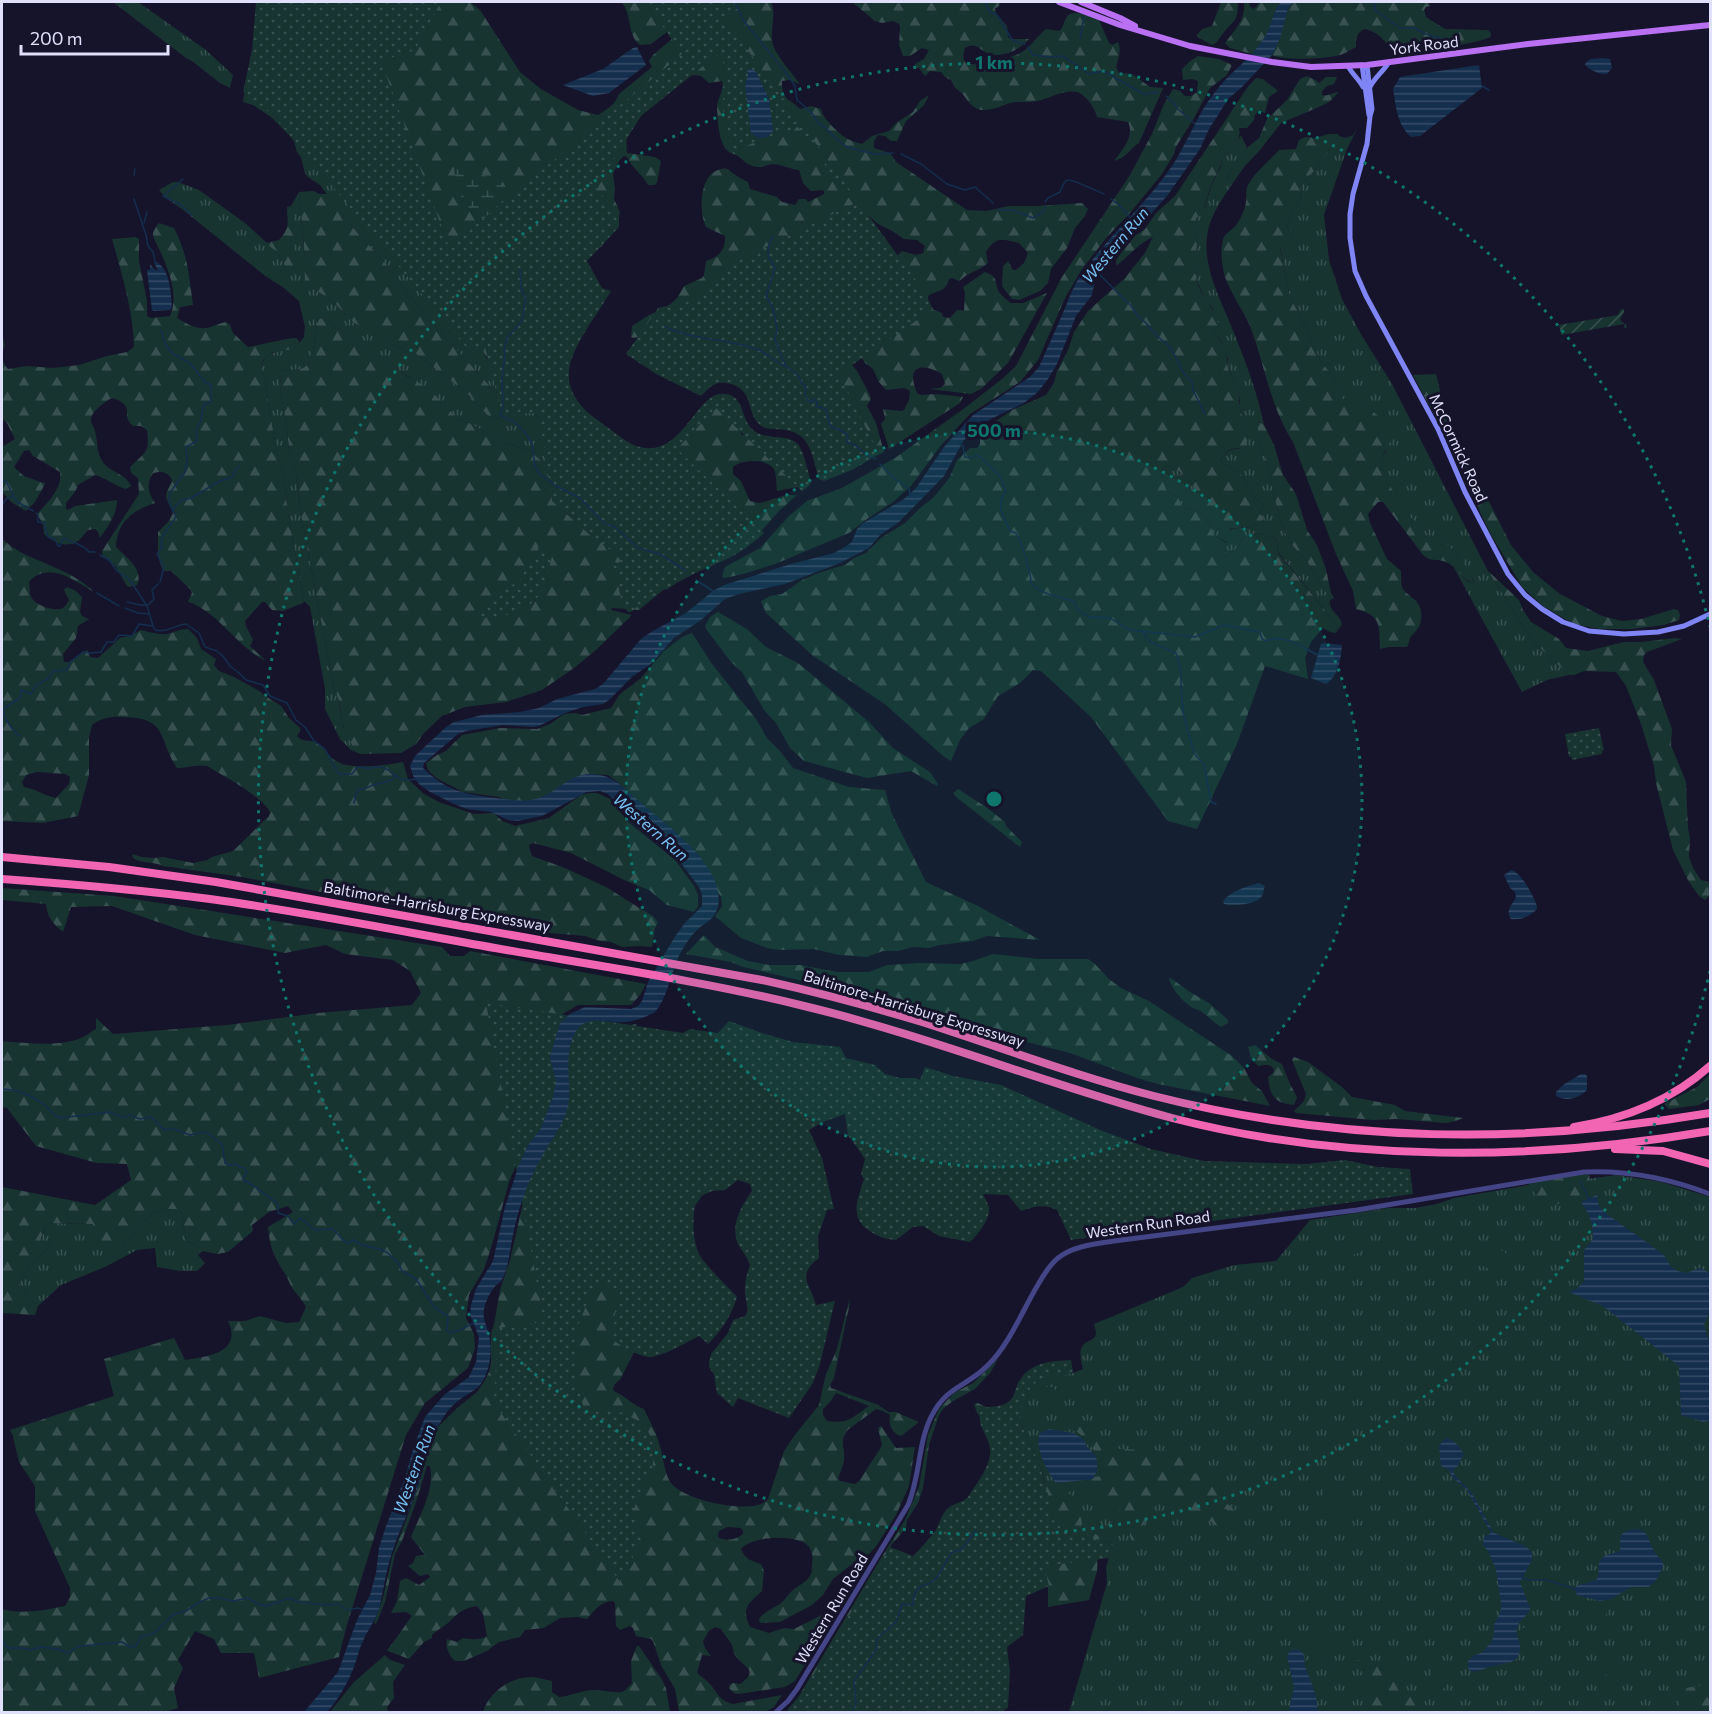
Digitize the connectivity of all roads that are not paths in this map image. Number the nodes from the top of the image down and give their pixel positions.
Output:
1 (1059, 2) edge
2 (1070, 2) edge
3 (1081, 2) edge
4 (1098, 16) junction
5 (1710, 26) edge
6 (1144, 31) junction
7 (1389, 62) junction
8 (1364, 65) junction
9 (1348, 66) junction
10 (1368, 90) junction
11 (1710, 614) edge
12 (2, 857) edge
13 (2, 879) edge
14 (1710, 1066) edge
15 (1710, 1113) edge
16 (1710, 1131) edge
17 (1553, 1133) junction
18 (1583, 1148) junction
19 (1710, 1164) edge
20 (1710, 1194) edge
21 (776, 1713) edge

1 - 4 main road, York Road
2 - 4 main road
3 - 6 main road, York Road
4 - 6 main road, York Road
5 - 7 main road, York Road
6 - 9 main road, York Road
7 - 8 main road, York Road
7 - 10 main road
8 - 9 main road, York Road
8 - 10 main road, McCormick Road
9 - 10 main road
10 - 11 main road, McCormick Road
12 - 17 highway, Baltimore-Harrisburg Expressway
13 - 18 highway, Baltimore-Harrisburg Expressway
14 - 17 highway
15 - 17 highway, Baltimore-Harrisburg Expressway
16 - 18 highway, Baltimore-Harrisburg Expressway
18 - 19 highway
20 - 21 street, Western Run Road

